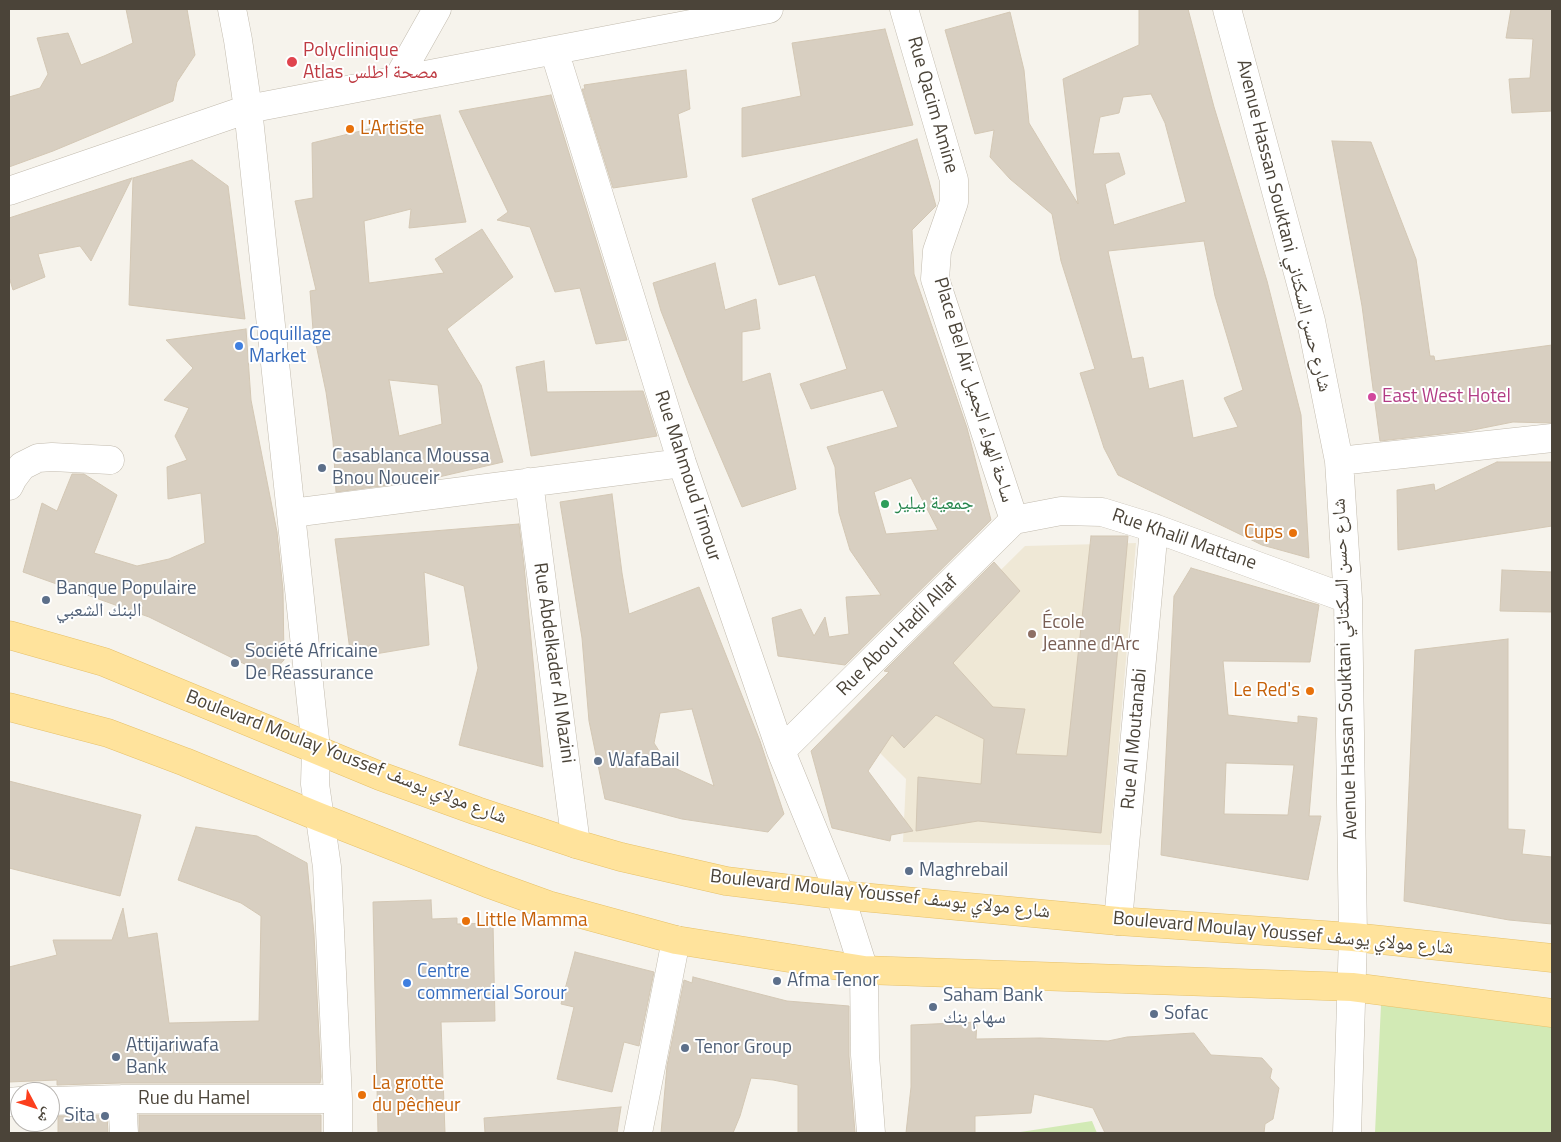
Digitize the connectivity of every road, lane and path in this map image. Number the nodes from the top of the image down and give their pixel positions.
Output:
1 (232, 9) edge
2 (437, 9) edge
3 (769, 9) edge
4 (904, 9) edge
5 (1227, 9) edge
6 (554, 50) junction
7 (397, 80) junction
8 (248, 109) junction
9 (9, 191) edge
10 (954, 202) joint
11 (1552, 438) edge
12 (110, 460) dead end
13 (1339, 461) junction
14 (682, 463) junction
15 (529, 482) junction
16 (9, 486) edge
17 (292, 513) junction
18 (1014, 520) junction
19 (1154, 528) junction
20 (1348, 599) junction
21 (9, 635) edge
22 (9, 707) edge
23 (316, 749) junction
24 (781, 751) junction
25 (319, 817) junction
26 (576, 844) junction
27 (840, 895) junction
28 (1118, 921) junction
29 (1353, 937) junction
30 (676, 940) junction
31 (1552, 958) edge
32 (864, 970) junction
33 (1352, 987) junction
34 (1552, 1013) edge
35 (122, 1099) junction
36 (338, 1099) junction
37 (60, 1101) edge
38 (124, 1133) edge
39 (338, 1133) edge
40 (638, 1133) edge
41 (871, 1133) edge
42 (1347, 1133) edge

1 - 8 street
2 - 7 street
3 - 6 street
4 - 10 street, Rue Qacim Amine
5 - 13 street, Avenue Hassan Souktani شارع حسن السكتاني
6 - 7 street
6 - 14 street, Rue Mahmoud Timour
7 - 8 street
8 - 9 street
8 - 17 street
10 - 18 street, Place Bel Air ساحة الهواء الجميل
11 - 13 street
12 - 16 street
13 - 20 street, Avenue Hassan Souktani شارع حسن السكتاني
14 - 15 street
14 - 24 street, Rue Mahmoud Timour
15 - 17 street
15 - 26 street, Rue Abdelkader Al Mazini
17 - 23 street
18 - 19 street, Rue Khalil Mattane
18 - 24 street, Rue Abou Hadil Allaf
19 - 20 street, Rue Khalil Mattane
19 - 28 street, Rue Al Moutanabi
20 - 29 street, Avenue Hassan Souktani شارع حسن السكتاني
21 - 23 main road, Boulevard Moulay Youssef شارع مولاي يوسف
22 - 25 main road
23 - 25 street
23 - 26 main road, Boulevard Moulay Youssef شارع مولاي يوسف
24 - 27 street, Rue Mahmoud Timour
25 - 30 main road
25 - 36 street
26 - 27 main road, Boulevard Moulay Youssef شارع مولاي يوسف
27 - 28 main road, Boulevard Moulay Youssef شارع مولاي يوسف
27 - 32 street, Rue Mahmoud Timour
28 - 29 main road, Boulevard Moulay Youssef شارع مولاي يوسف
29 - 31 main road, Boulevard Moulay Youssef شارع مولاي يوسف
29 - 33 street, Avenue Hassan Souktani شارع حسن السكتاني
30 - 32 main road
30 - 40 street
32 - 33 main road
32 - 41 street, Rue Mahmoud Timour
33 - 34 main road
33 - 42 street, Avenue Hassan Souktani شارع حسن السكتاني
35 - 36 street, Rue du Hamel
35 - 37 street, Rue du Hamel
35 - 38 street
36 - 39 street

